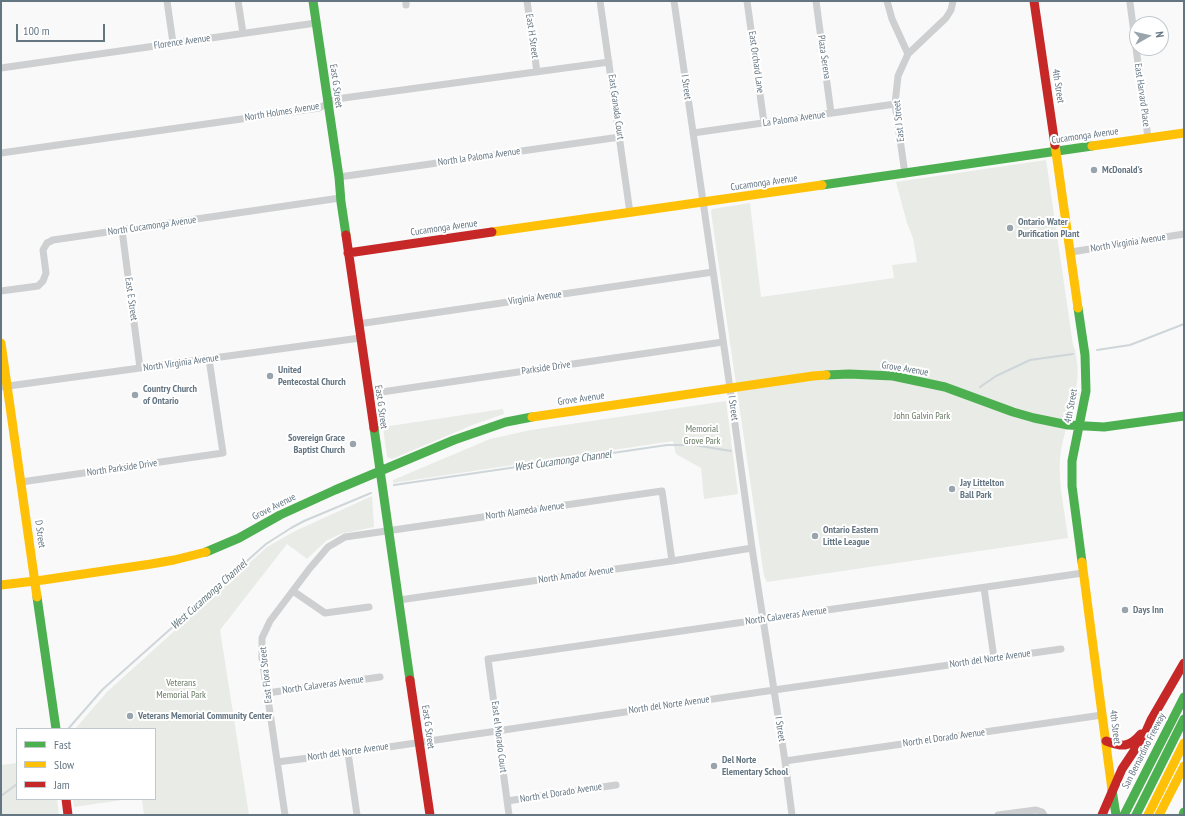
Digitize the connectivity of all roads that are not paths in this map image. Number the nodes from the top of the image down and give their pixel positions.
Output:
1 (167, 1) edge
2 (238, 1) edge
3 (313, 1) edge
4 (527, 1) edge
5 (600, 1) edge
6 (674, 1) edge
7 (747, 1) edge
8 (816, 1) edge
9 (887, 1) edge
10 (953, 1) edge
11 (1034, 1) edge
12 (1130, 3) dead end
13 (316, 23) junction
14 (243, 33) junction
15 (173, 43) junction
16 (908, 54) junction
17 (609, 62) junction
18 (1, 68) edge
19 (537, 72) junction
20 (328, 104) junction
21 (895, 104) junction
22 (832, 113) junction
23 (764, 123) junction
24 (1184, 133) edge
25 (693, 134) junction
26 (620, 137) junction
27 (1148, 138) junction
28 (1056, 152) junction
29 (1, 153) edge
30 (905, 174) junction
31 (338, 177) junction
32 (340, 198) junction
33 (703, 203) junction
34 (630, 213) junction
35 (122, 230) junction
36 (1184, 234) edge
37 (1071, 252) junction
38 (348, 253) junction
39 (713, 272) junction
40 (1, 291) edge
41 (358, 324) junction
42 (360, 338) junction
43 (723, 342) junction
44 (1, 343) edge
45 (209, 359) junction
46 (140, 368) junction
47 (4, 386) edge
48 (730, 388) junction
49 (368, 394) junction
50 (1184, 416) edge
51 (1079, 426) junction
52 (379, 472) junction
53 (21, 482) junction
54 (388, 530) junction
55 (752, 548) junction
56 (672, 561) junction
57 (1083, 573) junction
58 (35, 581) junction
59 (1, 585) edge
60 (984, 588) junction
61 (293, 591) junction
62 (399, 600) junction
63 (369, 607) dead end
64 (764, 619) junction
65 (1061, 649) dead end
66 (994, 658) junction
67 (488, 659) joint
68 (1184, 663) edge
69 (380, 677) dead end
70 (774, 690) junction
71 (267, 692) junction
72 (1184, 697) edge
73 (1102, 715) junction
74 (1184, 719) edge
75 (1151, 720) junction
76 (56, 728) edge
77 (498, 730) junction
78 (1106, 741) junction
79 (419, 742) junction
80 (1184, 743) edge
81 (348, 753) junction
82 (785, 761) junction
83 (277, 762) junction
84 (1184, 766) edge
85 (616, 785) dead end
86 (1112, 790) junction
87 (66, 800) edge
88 (507, 801) junction
89 (1126, 811) edge
90 (68, 815) edge
91 (285, 815) edge
92 (357, 815) edge
93 (430, 815) edge
94 (509, 815) edge
95 (792, 815) edge
96 (998, 815) edge
97 (1044, 815) edge
98 (1102, 815) edge
99 (1116, 815) edge
100 (1136, 815) edge
101 (1148, 815) edge
102 (1160, 815) edge

1 - 15 street
2 - 14 street
3 - 13 main road, East G Street
4 - 19 street, East H Street
5 - 17 street, East Granada Court
6 - 25 street, I Street
7 - 23 street, East Orchard Lane
8 - 22 street, Plaza Serena
9 - 16 street
10 - 16 street
11 - 28 main road, 4th Street
12 - 27 street, East Harvard Place
13 - 14 street, Florence Avenue
13 - 20 main road, East G Street
14 - 15 street, Florence Avenue
15 - 18 street, Florence Avenue
16 - 21 street, East J Street
17 - 19 street, North Holmes Avenue
17 - 26 street, East Granada Court
19 - 20 street, North Holmes Avenue
20 - 29 street, North Holmes Avenue
20 - 31 main road, East G Street
21 - 22 street, La Paloma Avenue
21 - 30 street, East J Street
22 - 23 street, La Paloma Avenue
23 - 25 street, La Paloma Avenue
24 - 27 main road, Cucamonga Avenue
25 - 33 street, I Street
26 - 31 street, North la Paloma Avenue
26 - 34 street, East Granada Court
27 - 28 main road, Cucamonga Avenue
28 - 30 main road, Cucamonga Avenue
28 - 37 main road, 4th Street
30 - 33 main road, Cucamonga Avenue
31 - 32 main road, East G Street
32 - 35 street, North Cucamonga Avenue
32 - 38 main road, East G Street
33 - 34 main road, Cucamonga Avenue
33 - 39 street, I Street
34 - 38 main road, Cucamonga Avenue
35 - 40 street, North Cucamonga Avenue
35 - 46 street, East E Street
36 - 37 street, North Virginia Avenue
37 - 51 main road, 4th Street
38 - 41 main road, East G Street
39 - 41 street, Virginia Avenue
39 - 43 street, I Street
41 - 42 main road, East G Street
42 - 45 street, North Virginia Avenue
42 - 49 main road, East G Street
43 - 48 street, I Street
43 - 49 street, Parkside Drive
44 - 47 main road, D Street
45 - 46 street, North Virginia Avenue
45 - 53 street, North Parkside Drive
46 - 47 street, North Virginia Avenue
47 - 53 main road, D Street
48 - 51 main road, Grove Avenue
48 - 52 main road, Grove Avenue
48 - 55 street, I Street
49 - 52 main road, East G Street
50 - 51 main road, Grove Avenue
51 - 57 main road, 4th Street
52 - 54 main road, East G Street
52 - 58 main road, Grove Avenue
53 - 58 main road, D Street
54 - 56 street, North Alameda Avenue
54 - 61 street, East Flora Street
54 - 62 main road, East G Street
55 - 56 street, North Amador Avenue
55 - 64 street, I Street
56 - 62 street, North Amador Avenue
57 - 60 street, North Calaveras Avenue
57 - 73 main road, 4th Street
58 - 59 main road, Grove Avenue
58 - 76 main road, D Street
60 - 64 street, North Calaveras Avenue
60 - 66 street
61 - 63 street
61 - 71 street, East Flora Street
62 - 79 main road, East G Street
64 - 67 street, North Calaveras Avenue
64 - 70 street, I Street
65 - 66 street, North del Norte Avenue
66 - 70 street, North del Norte Avenue
67 - 77 street, East el Morado Court
68 - 75 main road
69 - 71 street, North Calaveras Avenue
70 - 77 street, North del Norte Avenue
70 - 82 street, I Street
71 - 83 street, East Flora Street
72 - 89 main road, San Bernardino Freeway
73 - 78 main road, 4th Street
73 - 82 street, North el Dorado Avenue
74 - 100 main road
75 - 78 main road
75 - 86 main road
77 - 79 street, North del Norte Avenue
77 - 88 street, East el Morado Court
78 - 86 main road, 4th Street
79 - 81 street, North del Norte Avenue
79 - 93 main road, East G Street
80 - 101 main road
81 - 83 street, North del Norte Avenue
81 - 92 street
82 - 95 street, I Street
83 - 91 street, East Flora Street
84 - 102 main road
85 - 88 street, North el Dorado Avenue
86 - 98 main road
86 - 99 main road, 4th Street
87 - 90 main road
88 - 94 street, East el Morado Court
96 - 97 street

